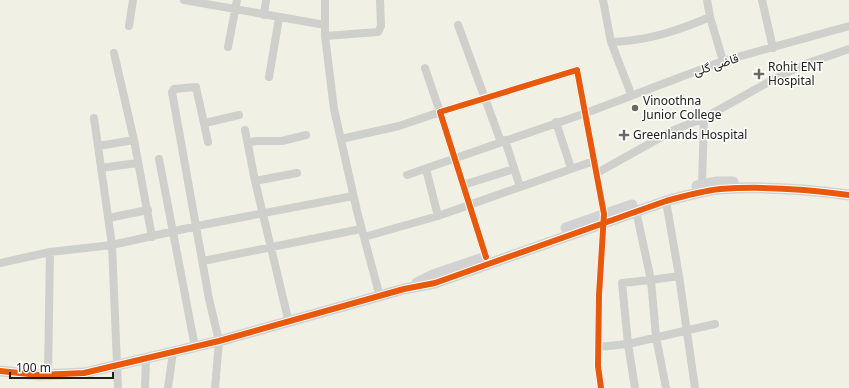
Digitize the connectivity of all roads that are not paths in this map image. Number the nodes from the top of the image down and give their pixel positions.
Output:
1 (133, 0) edge
2 (188, 0) edge
3 (237, 0) edge
4 (266, 0) edge
5 (325, 0) edge
6 (380, 0) edge
7 (603, 0) edge
8 (707, 0) edge
9 (762, 0) edge
10 (235, 9) junction
11 (264, 15) junction
12 (710, 17) junction
13 (280, 18) junction
14 (325, 25) junction
15 (458, 25) dead end
16 (129, 26) dead end
17 (849, 26) edge
18 (325, 36) junction
19 (611, 42) junction
20 (228, 48) dead end
21 (773, 48) junction
22 (849, 49) edge
23 (114, 53) dead end
24 (723, 61) junction
25 (425, 68) dead end
26 (269, 77) dead end
27 (631, 94) junction
28 (486, 98) junction
29 (440, 112) junction
30 (586, 113) junction
31 (239, 115) dead end
32 (94, 118) dead end
33 (704, 118) junction
34 (556, 122) junction
35 (204, 123) junction
36 (246, 130) dead end
37 (306, 135) dead end
38 (341, 139) junction
39 (134, 140) junction
40 (503, 141) junction
41 (208, 142) dead end
42 (248, 143) junction
43 (98, 146) junction
44 (455, 157) junction
45 (159, 159) dead end
46 (594, 161) junction
47 (137, 163) junction
48 (101, 168) junction
49 (570, 168) junction
50 (426, 169) junction
51 (514, 169) junction
52 (297, 173) dead end
53 (597, 173) junction
54 (407, 176) dead end
55 (255, 181) junction
56 (463, 185) junction
57 (520, 187) junction
58 (849, 187) edge
59 (703, 188) junction
60 (849, 195) edge
61 (353, 196) junction
62 (666, 201) junction
63 (469, 205) junction
64 (148, 210) junction
65 (636, 212) junction
66 (264, 213) junction
67 (438, 216) junction
68 (108, 218) junction
69 (604, 219) junction
70 (197, 226) junction
71 (361, 229) junction
72 (173, 231) junction
73 (152, 237) junction
74 (364, 237) junction
75 (112, 245) junction
76 (271, 246) junction
77 (50, 252) junction
78 (486, 257) junction
79 (203, 261) junction
80 (0, 263) edge
81 (679, 276) junction
82 (650, 280) junction
83 (404, 290) junction
84 (380, 297) junction
85 (289, 323) junction
86 (715, 324) dead end
87 (686, 329) junction
88 (656, 337) junction
89 (219, 341) junction
90 (628, 344) junction
91 (196, 347) junction
92 (598, 347) junction
93 (173, 352) junction
94 (146, 359) junction
95 (118, 366) junction
96 (0, 370) edge
97 (48, 374) junction
98 (118, 388) edge
99 (145, 388) edge
100 (168, 388) edge
101 (215, 388) edge
102 (600, 388) edge
103 (635, 388) edge
104 (666, 388) edge
105 (695, 388) edge

1 - 16 street
2 - 10 street
3 - 10 street
4 - 11 street
5 - 14 street
6 - 18 street
7 - 19 street
8 - 12 street
9 - 21 street
10 - 11 street
10 - 20 street
11 - 13 street
12 - 19 street
12 - 24 street
13 - 14 street
13 - 26 street
14 - 18 street
15 - 28 street
17 - 21 street, قاضی گلی
18 - 38 street
19 - 27 street
21 - 24 street, قاضی گلی
22 - 33 street
23 - 39 street
24 - 27 street, قاضی گلی
25 - 29 street
27 - 30 street, قاضی گلی
28 - 29 street
28 - 30 street
28 - 40 street
29 - 38 street
29 - 44 street
30 - 34 street, قاضی گلی
30 - 46 street
31 - 35 street
32 - 43 street
33 - 53 street
33 - 59 street
34 - 40 street, قاضی گلی
34 - 49 street
35 - 41 street
35 - 70 street
36 - 42 street
37 - 42 street
38 - 61 street
39 - 43 street
39 - 47 street
40 - 44 street, قاضی گلی
40 - 51 street
42 - 55 street
43 - 48 street
44 - 50 street, قاضی گلی
44 - 56 street
45 - 72 street
46 - 49 street
46 - 53 street
47 - 48 street
47 - 64 street
48 - 68 street
49 - 57 street
50 - 54 street, قاضی گلی
50 - 67 street
51 - 56 street
51 - 57 street
52 - 55 street
53 - 69 street
55 - 66 street
56 - 63 street
57 - 63 street
58 - 59 street
59 - 60 street
59 - 62 street
59 - 69 street
61 - 66 street
61 - 71 street
62 - 65 street
62 - 81 street
63 - 67 street
63 - 78 street
64 - 68 street
64 - 73 street
65 - 69 street
65 - 82 street
66 - 70 street
66 - 76 street
67 - 74 street
68 - 75 street
69 - 78 street
69 - 83 street
69 - 92 street
70 - 72 street
70 - 79 street
71 - 74 street
71 - 76 street
72 - 73 street
72 - 91 street
73 - 75 street
74 - 84 street
75 - 77 street
75 - 95 street
76 - 79 street
76 - 85 street
77 - 80 street
77 - 97 street
78 - 83 street
79 - 89 street
81 - 82 street
81 - 87 street
82 - 88 street
82 - 90 street
83 - 84 street
84 - 85 street
85 - 89 street
86 - 87 street
87 - 88 street
87 - 105 street
88 - 90 street
88 - 104 street
89 - 91 street
89 - 101 street
90 - 92 street
90 - 103 street
91 - 93 street
92 - 102 street
93 - 94 street
93 - 100 street
94 - 95 street
94 - 99 street
95 - 97 street
95 - 98 street
96 - 97 street

